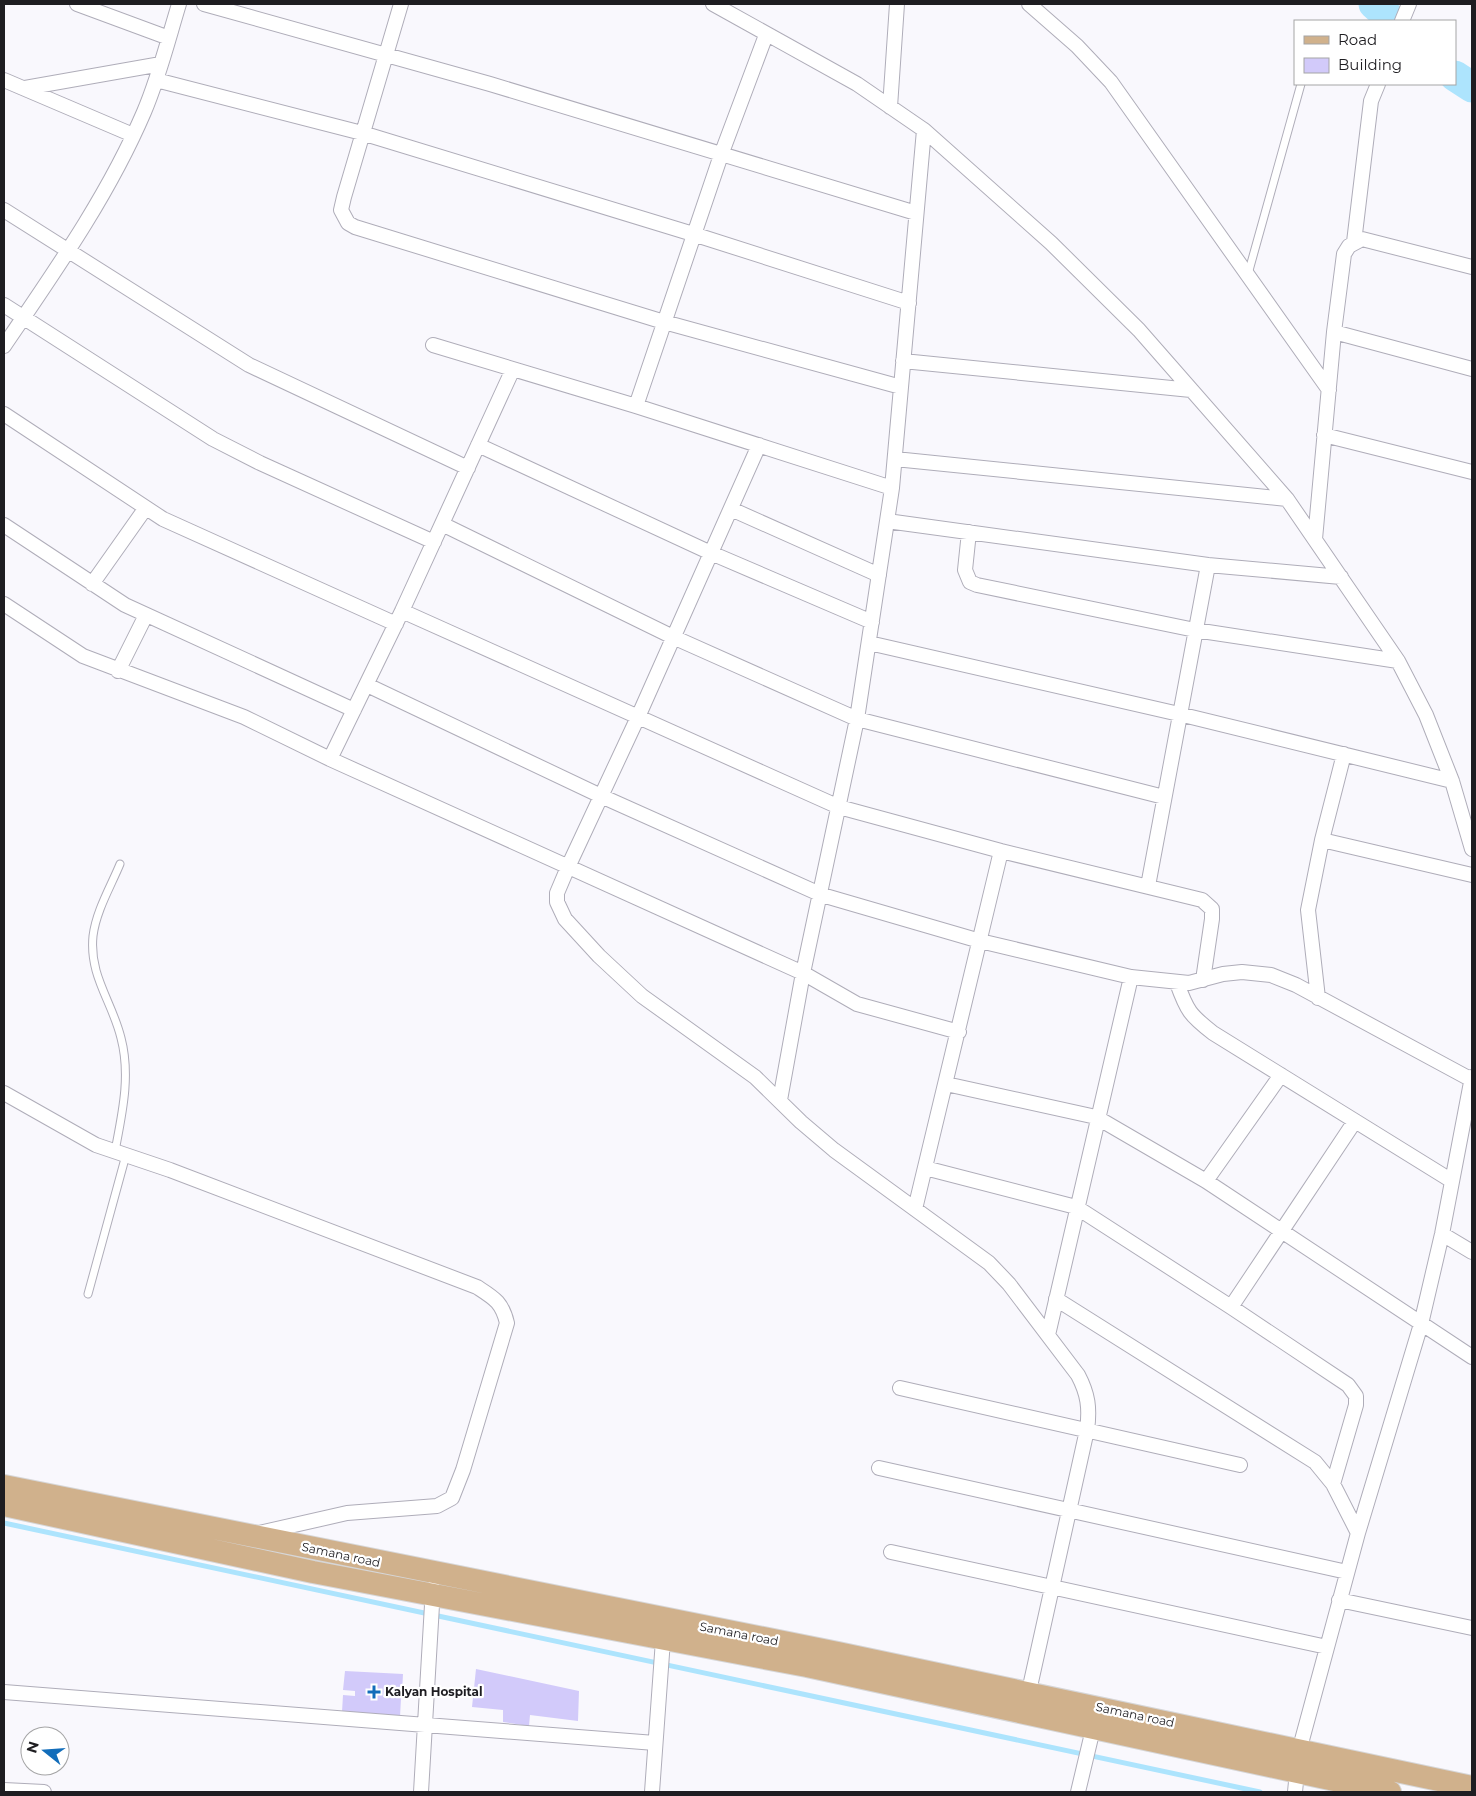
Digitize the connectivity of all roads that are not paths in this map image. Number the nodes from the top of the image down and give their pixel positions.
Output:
1 (77, 4) edge
2 (179, 4) edge
3 (204, 4) edge
4 (401, 4) edge
5 (713, 4) edge
6 (897, 4) edge
7 (1029, 4) edge
8 (1409, 4) edge
9 (1402, 20) edge
10 (766, 34) junction
11 (169, 38) junction
12 (385, 54) junction
13 (161, 64) junction
14 (4, 80) edge
15 (156, 80) junction
16 (1301, 85) edge
17 (1377, 85) edge
18 (24, 88) junction
19 (890, 107) junction
20 (924, 130) junction
21 (362, 133) junction
22 (132, 135) junction
23 (720, 155) junction
24 (4, 210) edge
25 (916, 214) junction
26 (694, 234) junction
27 (1354, 242) junction
28 (68, 252) junction
29 (1472, 268) edge
30 (1248, 274) junction
31 (908, 303) junction
32 (4, 305) edge
33 (23, 318) junction
34 (664, 322) junction
35 (1334, 332) junction
36 (434, 345) dead end
37 (4, 346) edge
38 (904, 362) junction
39 (513, 369) junction
40 (1472, 369) edge
41 (901, 387) junction
42 (1192, 390) junction
43 (1328, 390) junction
44 (636, 406) junction
45 (4, 414) edge
46 (1324, 435) junction
47 (478, 445) junction
48 (759, 445) junction
49 (895, 459) junction
50 (468, 468) junction
51 (1472, 472) edge
52 (892, 488) junction
53 (1287, 499) junction
54 (145, 509) junction
55 (731, 509) junction
56 (887, 521) junction
57 (442, 524) junction
58 (4, 525) edge
59 (969, 532) junction
60 (1315, 539) junction
61 (434, 542) junction
62 (711, 554) junction
63 (1208, 565) junction
64 (879, 574) junction
65 (1341, 577) junction
66 (92, 584) junction
67 (4, 604) edge
68 (402, 610) junction
69 (146, 615) junction
70 (872, 622) junction
71 (396, 624) junction
72 (1195, 630) junction
73 (674, 637) junction
74 (869, 643) junction
75 (1398, 661) junction
76 (118, 671) junction
77 (367, 685) junction
78 (354, 710) junction
79 (1179, 714) junction
80 (638, 717) junction
81 (857, 719) junction
82 (1344, 754) junction
83 (330, 759) junction
84 (1452, 781) junction
85 (601, 796) junction
86 (1164, 797) junction
87 (839, 807) junction
88 (1468, 814) edge
89 (1322, 840) junction
90 (1472, 849) edge
91 (1001, 851) junction
92 (120, 864) dead end
93 (568, 867) junction
94 (1472, 875) edge
95 (1148, 886) junction
96 (822, 895) junction
97 (980, 941) junction
98 (803, 974) junction
99 (1131, 977) junction
100 (1204, 980) junction
101 (1177, 983) junction
102 (1318, 998) junction
103 (959, 1032) junction
104 (1281, 1075) junction
105 (1472, 1078) edge
106 (946, 1084) junction
107 (4, 1093) edge
108 (780, 1100) junction
109 (1096, 1118) junction
110 (1355, 1121) junction
111 (1466, 1143) edge
112 (120, 1153) junction
113 (925, 1168) junction
114 (1206, 1181) junction
115 (1452, 1181) junction
116 (1076, 1207) junction
117 (915, 1209) junction
118 (1282, 1232) junction
119 (1442, 1234) junction
120 (1472, 1252) edge
121 (88, 1294) dead end
122 (1056, 1299) junction
123 (1232, 1306) junction
124 (1421, 1324) junction
125 (1048, 1335) junction
126 (1472, 1357) edge
127 (900, 1388) dead end
128 (1087, 1430) junction
129 (1240, 1465) dead end
130 (879, 1468) dead end
131 (1333, 1484) junction
132 (4, 1486) edge
133 (4, 1505) edge
134 (1069, 1510) junction
135 (1358, 1533) junction
136 (248, 1536) junction
137 (891, 1552) dead end
138 (1347, 1572) junction
139 (434, 1584) junction
140 (1052, 1588) junction
141 (1339, 1600) junction
142 (1472, 1628) edge
143 (1327, 1647) junction
144 (662, 1650) junction
145 (835, 1662) junction
146 (4, 1692) edge
147 (1026, 1703) junction
148 (425, 1725) junction
149 (1093, 1729) junction
150 (655, 1743) junction
151 (1296, 1776) edge
152 (1472, 1786) edge
153 (4, 1790) edge
154 (44, 1792) edge
155 (421, 1792) edge
156 (652, 1792) edge
157 (1078, 1792) edge
158 (1390, 1792) edge

1 - 11 street
2 - 11 street
3 - 12 street
4 - 12 street
5 - 10 street
6 - 19 street
7 - 30 street
8 - 9 street
10 - 19 street
10 - 23 street
11 - 13 street
12 - 21 street
12 - 23 street
13 - 15 street
13 - 18 street
14 - 18 street
15 - 21 street
15 - 22 street
16 - 30 lane
17 - 27 street
18 - 22 street
19 - 20 street
20 - 25 street
20 - 42 street
21 - 26 street
21 - 34 street
22 - 28 street
23 - 25 street
23 - 26 street
24 - 28 street
25 - 31 street
26 - 31 street
26 - 34 street
27 - 29 street
27 - 35 street
28 - 33 street
28 - 50 street
30 - 43 street
31 - 38 street
32 - 33 street
33 - 37 street
33 - 61 street
34 - 41 street
34 - 44 street
35 - 40 street
35 - 43 street
36 - 39 street
38 - 41 street
38 - 42 street
39 - 44 street
39 - 47 street
41 - 49 street
42 - 53 street
43 - 46 street
44 - 48 street
45 - 54 street
46 - 51 street
46 - 60 street
47 - 50 street
47 - 62 street
48 - 52 street
48 - 55 street
49 - 52 street
49 - 53 street
50 - 57 street
52 - 56 street
53 - 60 street
54 - 66 street
54 - 71 street
55 - 62 street
55 - 64 street
56 - 59 street
56 - 64 street
57 - 61 street
57 - 73 street
58 - 66 street
59 - 63 street
59 - 72 street
60 - 65 street
61 - 68 street
62 - 70 street
62 - 73 street
63 - 65 street
63 - 72 street
64 - 70 street
65 - 75 street
66 - 69 street
67 - 76 street
68 - 71 street
68 - 80 street
69 - 76 street
69 - 78 street
70 - 74 street
71 - 77 street
72 - 75 street
72 - 79 street
73 - 80 street
73 - 81 street
74 - 79 street
74 - 81 street
75 - 84 street
76 - 83 street
77 - 78 street
77 - 85 street
78 - 83 street
79 - 82 street
79 - 86 street
80 - 85 street
80 - 87 street
81 - 86 street
81 - 87 street
82 - 84 street
82 - 89 street
83 - 93 street
84 - 88 street
85 - 93 street
85 - 96 street
86 - 95 street
87 - 91 street
87 - 96 street
88 - 90 street
89 - 94 street
89 - 102 street
91 - 95 street
91 - 97 street
92 - 112 lane
93 - 98 street
93 - 108 street
95 - 100 street
96 - 97 street
96 - 98 street
97 - 99 street
97 - 103 street
98 - 103 street
98 - 108 street
99 - 101 street
99 - 109 street
100 - 101 street
100 - 102 street
101 - 104 street
102 - 105 street
103 - 106 street
104 - 110 street
104 - 114 street
105 - 111 street
106 - 109 street
106 - 113 street
107 - 112 street
108 - 117 street
109 - 114 street
109 - 116 street
110 - 115 street
110 - 118 street
111 - 115 street
112 - 121 lane
112 - 136 street
113 - 116 street
113 - 117 street
114 - 118 street
115 - 119 street
116 - 122 street
116 - 123 street
117 - 125 street
118 - 123 street
118 - 124 street
119 - 120 street
119 - 124 street
122 - 125 street
122 - 131 street
123 - 131 street
124 - 126 street
124 - 135 street
125 - 128 street
127 - 128 street
128 - 129 street
128 - 134 street
130 - 134 street
131 - 135 street
132 - 136 main road, Samana road
133 - 139 main road, Samana road
134 - 138 street
134 - 140 street
135 - 138 street
136 - 139 main road, Samana road
137 - 140 street
138 - 141 street
139 - 144 main road, Samana road
139 - 145 main road, Samana road
139 - 148 street
140 - 143 street
140 - 147 street
141 - 142 street
141 - 143 street
143 - 151 street
144 - 145 main road, Samana road
144 - 150 street
145 - 147 main road, Samana road
146 - 148 street
147 - 149 main road, Samana road
147 - 151 main road, Samana road
148 - 150 street
148 - 155 street
149 - 151 main road, Samana road
149 - 157 street
150 - 156 street
151 - 152 main road, Samana road
151 - 158 main road, Samana road
153 - 154 street

